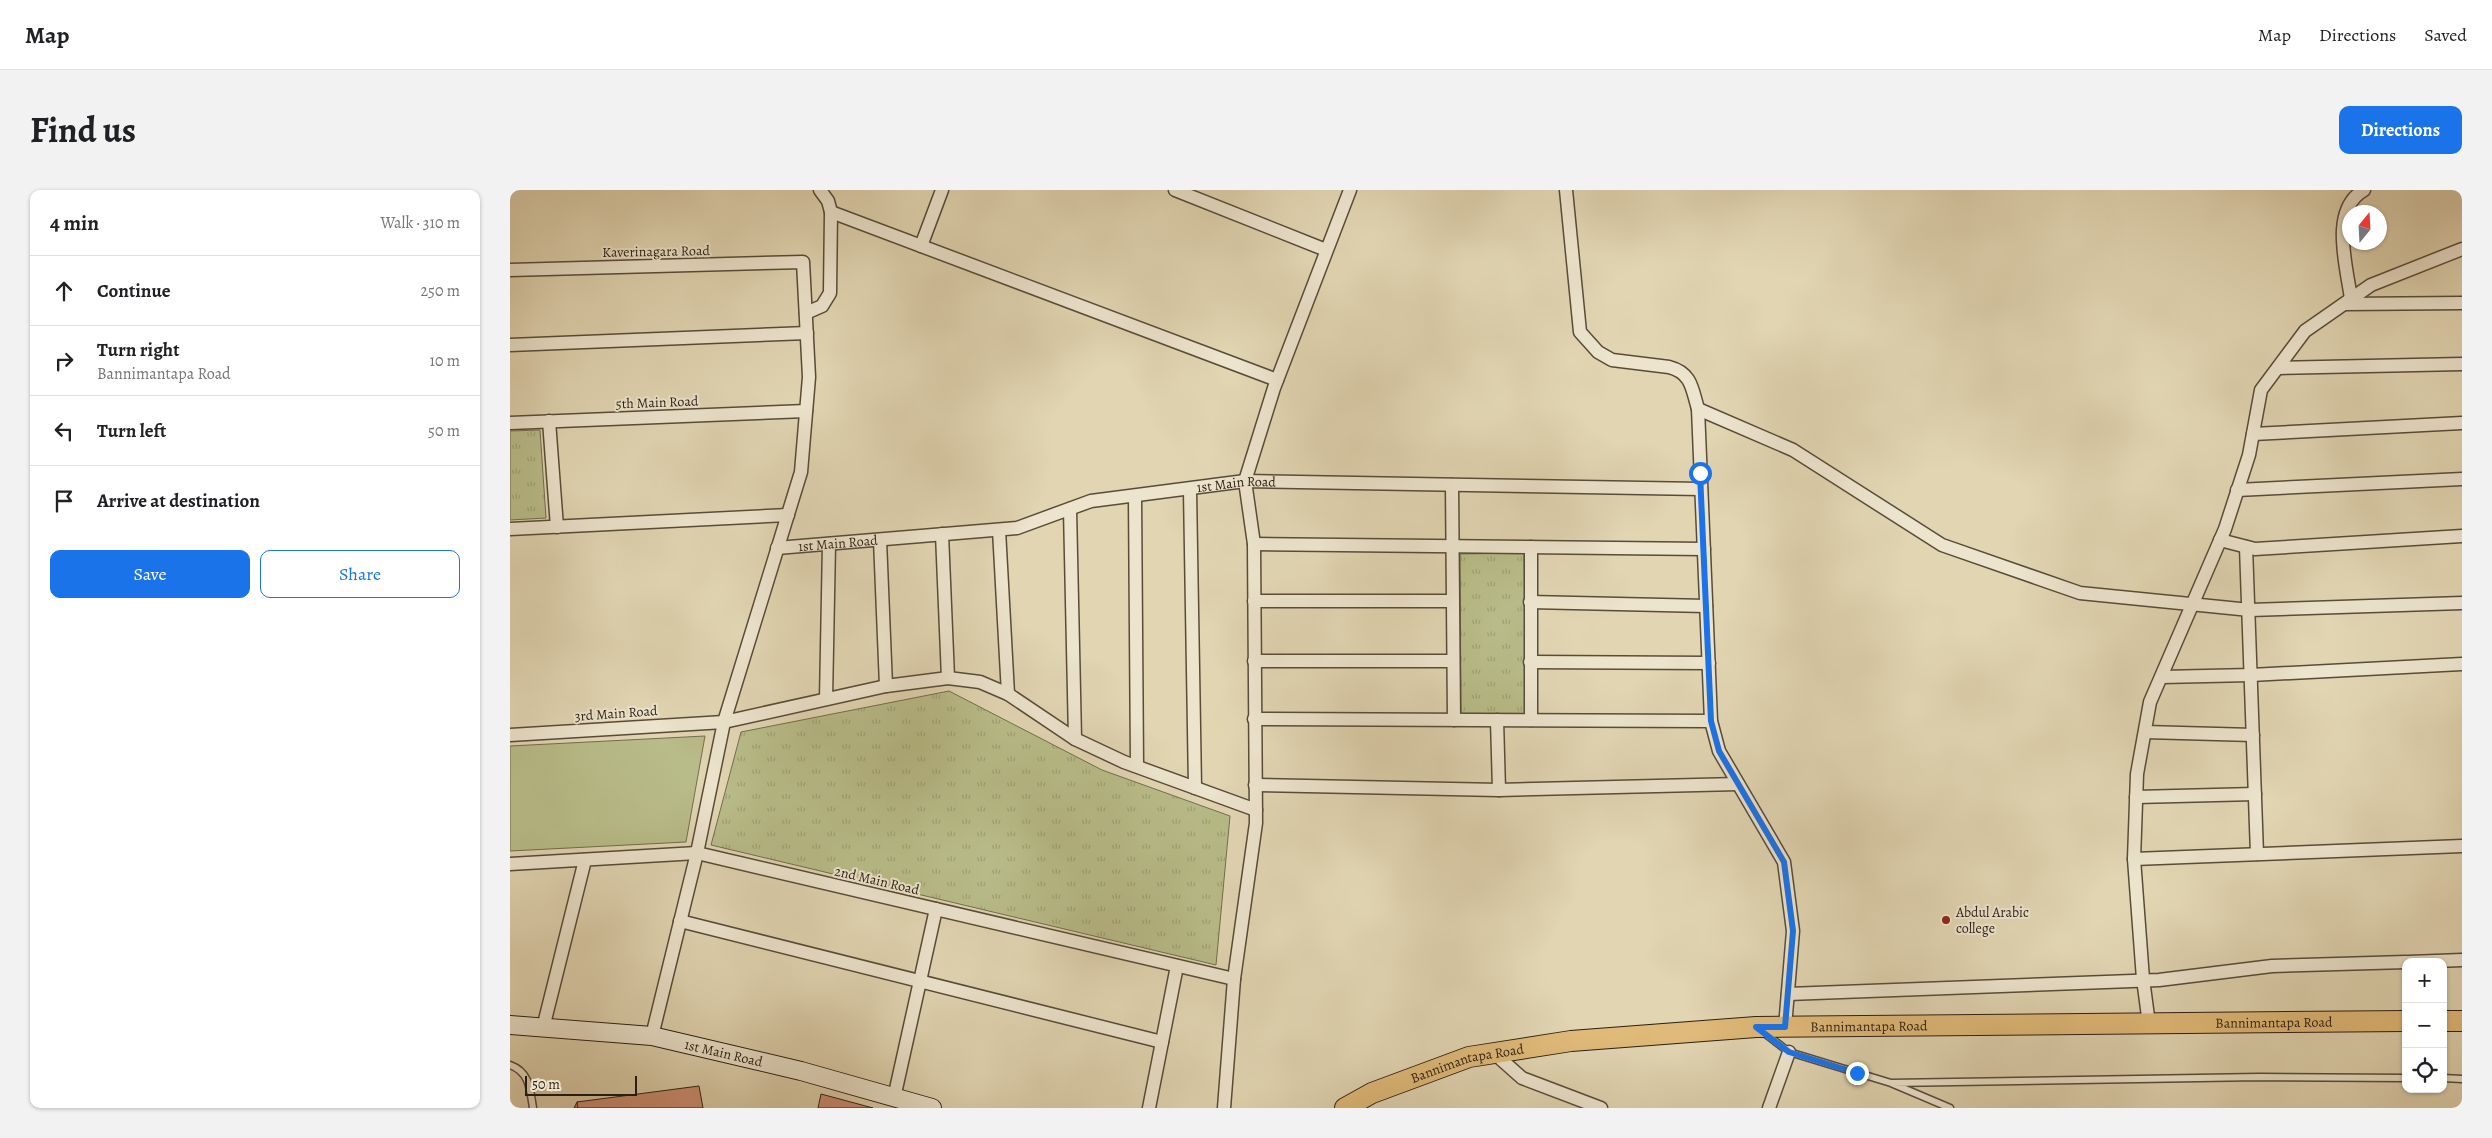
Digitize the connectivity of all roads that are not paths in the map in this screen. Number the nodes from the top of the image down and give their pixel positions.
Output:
1 (820, 190) edge
2 (942, 190) edge
3 (1175, 190) edge
4 (1350, 190) edge
5 (1566, 190) edge
6 (2364, 190) edge
7 (831, 212) junction
8 (921, 246) junction
9 (2462, 249) edge
10 (1326, 250) junction
11 (510, 270) edge
12 (2348, 302) junction
13 (2462, 303) edge
14 (806, 313) junction
15 (807, 333) junction
16 (510, 344) edge
17 (2462, 364) edge
18 (2278, 368) junction
19 (1277, 380) junction
20 (1698, 409) junction
21 (806, 411) junction
22 (549, 421) junction
23 (510, 423) edge
24 (2462, 423) edge
25 (2252, 434) junction
26 (2462, 479) edge
27 (1245, 481) junction
28 (1452, 485) junction
29 (1190, 490) junction
30 (1701, 490) junction
31 (2237, 490) junction
32 (1135, 496) junction
33 (1070, 509) junction
34 (788, 515) junction
35 (557, 527) junction
36 (510, 529) edge
37 (999, 530) junction
38 (942, 534) junction
39 (2462, 536) edge
40 (880, 540) junction
41 (2220, 540) junction
42 (829, 544) junction
43 (1254, 544) junction
44 (1452, 546) junction
45 (1531, 547) junction
46 (2246, 547) junction
47 (777, 548) junction
48 (1704, 550) junction
49 (1452, 600) junction
50 (1254, 601) junction
51 (1530, 602) junction
52 (2462, 603) edge
53 (2194, 605) junction
54 (1706, 606) junction
55 (2250, 610) junction
56 (1254, 661) junction
57 (1453, 661) junction
58 (1530, 662) junction
59 (1709, 663) junction
60 (2462, 664) edge
61 (2251, 675) junction
62 (2162, 676) junction
63 (948, 678) junction
64 (886, 686) junction
65 (1008, 694) junction
66 (826, 699) junction
67 (1254, 719) junction
68 (1454, 720) junction
69 (1497, 720) junction
70 (1531, 720) junction
71 (1711, 721) junction
72 (724, 722) junction
73 (2145, 732) junction
74 (510, 735) edge
75 (2253, 735) junction
76 (1075, 739) junction
77 (1137, 766) junction
78 (1255, 784) junction
79 (1738, 784) junction
80 (1195, 788) junction
81 (1499, 790) junction
82 (2255, 794) junction
83 (2136, 797) junction
84 (1256, 810) junction
85 (2462, 846) edge
86 (697, 853) junction
87 (2257, 854) junction
88 (2134, 859) junction
89 (585, 860) junction
90 (510, 864) edge
91 (936, 909) junction
92 (680, 921) junction
93 (2462, 960) edge
94 (2447, 961) edge
95 (2402, 962) edge
96 (1177, 966) junction
97 (1234, 979) junction
98 (2143, 979) junction
99 (920, 981) junction
100 (1788, 994) junction
101 (2462, 1020) edge
102 (2402, 1021) edge
103 (2447, 1021) edge
104 (2149, 1024) junction
105 (510, 1025) edge
106 (1756, 1027) junction
107 (1785, 1027) junction
108 (544, 1028) junction
109 (652, 1036) junction
110 (1162, 1042) junction
111 (1789, 1052) junction
112 (1495, 1054) junction
113 (510, 1065) edge
114 (2402, 1078) edge
115 (2447, 1078) edge
116 (2462, 1079) edge
117 (1891, 1083) junction
118 (894, 1098) junction
119 (1593, 1107) edge
120 (533, 1108) edge
121 (932, 1108) edge
122 (1149, 1108) edge
123 (1224, 1108) edge
124 (1345, 1108) edge
125 (1769, 1108) edge
126 (1950, 1108) edge

1 - 7 street
2 - 8 street
3 - 10 street
4 - 10 street
5 - 20 street
6 - 12 street
7 - 8 street
7 - 14 street
8 - 19 street
9 - 12 street
10 - 19 street
11 - 14 street, Kaverinagara Road
12 - 13 street
12 - 18 street
14 - 15 street
15 - 16 street
15 - 21 street
17 - 18 street
18 - 25 street
19 - 27 street
20 - 30 street
20 - 53 street
21 - 22 street, 5th Main Road
21 - 34 street
22 - 23 street, 5th Main Road
22 - 35 street
24 - 25 street
25 - 31 street
26 - 31 street
27 - 28 street, 1st Main Road
27 - 29 street, 1st Main Road
27 - 43 street
28 - 30 street, 1st Main Road
28 - 44 street
29 - 32 street, 1st Main Road
29 - 80 street
30 - 48 street
31 - 41 street
32 - 33 street, 1st Main Road
32 - 77 street
33 - 37 street, 1st Main Road
33 - 76 street
34 - 35 street
34 - 47 street
35 - 36 street
37 - 38 street, 1st Main Road
37 - 65 street
38 - 40 street, 1st Main Road
38 - 63 street
39 - 46 street
40 - 42 street, 1st Main Road
40 - 64 street
41 - 46 street
41 - 53 street
42 - 47 street, 1st Main Road
42 - 66 street
43 - 44 street
43 - 50 street
44 - 45 street
44 - 49 street
45 - 48 street
45 - 51 street
46 - 55 street
47 - 72 street
48 - 54 street
49 - 50 street
49 - 57 street
50 - 56 street
51 - 54 street
51 - 58 street
52 - 55 street
53 - 55 street
53 - 62 street
54 - 59 street
55 - 61 street
56 - 57 street
56 - 67 street
57 - 68 street
58 - 59 street
58 - 70 street
59 - 71 street
60 - 61 street
61 - 62 street
61 - 75 street
62 - 73 street
63 - 64 street, 3rd Main Road
63 - 65 street, 3rd Main Road
64 - 66 street, 3rd Main Road
65 - 76 street, 3rd Main Road
66 - 72 street, 3rd Main Road
67 - 68 street
67 - 78 street
68 - 69 street
69 - 70 street
69 - 81 street
70 - 71 street
71 - 79 street
72 - 74 street, 3rd Main Road
72 - 86 street
73 - 75 street
73 - 83 street
75 - 82 street
76 - 77 street, 3rd Main Road
77 - 80 street, 3rd Main Road
78 - 81 street
78 - 84 street
79 - 81 street
79 - 100 street
80 - 84 street, 3rd Main Road
82 - 83 street
82 - 87 street
83 - 88 street
84 - 97 street
85 - 87 street
86 - 89 street, 2nd Main Road
86 - 91 street, 2nd Main Road
86 - 92 street
87 - 88 street
88 - 98 street
89 - 90 street, 2nd Main Road
89 - 108 street
91 - 96 street, 2nd Main Road
91 - 99 street
92 - 99 street
92 - 109 street
93 - 94 street
95 - 98 street
96 - 97 street, 2nd Main Road
96 - 110 street
97 - 123 street
98 - 100 street
98 - 104 street
99 - 110 street
99 - 118 street
100 - 107 street
101 - 103 main road
102 - 104 main road, Bannimantapa Road
104 - 107 main road, Bannimantapa Road
105 - 108 street, 1st Main Road
106 - 107 main road, Bannimantapa Road
106 - 111 lane
106 - 112 main road, Bannimantapa Road
108 - 109 street, 1st Main Road
109 - 118 street, 1st Main Road
110 - 122 street
111 - 117 lane
111 - 125 street
112 - 119 street
112 - 124 main road, Bannimantapa Road
113 - 120 lane
114 - 117 lane
115 - 116 lane
117 - 126 lane
118 - 121 street, 1st Main Road

